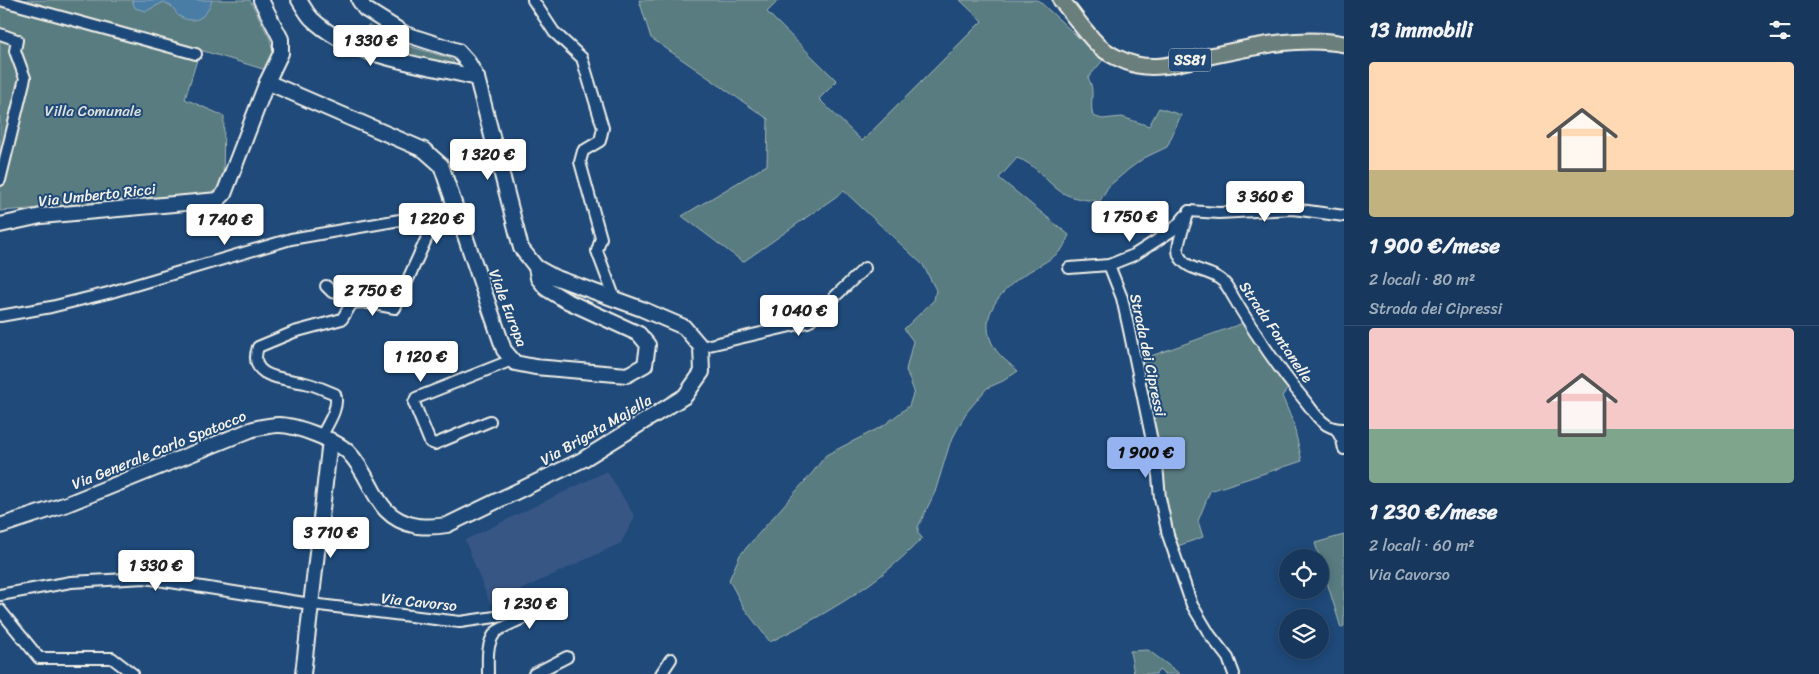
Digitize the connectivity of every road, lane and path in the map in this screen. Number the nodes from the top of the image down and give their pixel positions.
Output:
1 (0, 0) edge
2 (261, 0) edge
3 (299, 0) edge
4 (360, 0) edge
5 (533, 0) edge
6 (1061, 0) edge
7 (0, 34) edge
8 (1344, 43) edge
9 (196, 54) dead end
10 (477, 78) junction
11 (267, 82) junction
12 (0, 180) edge
13 (457, 210) junction
14 (1189, 211) junction
15 (438, 213) junction
16 (1344, 216) edge
17 (0, 224) edge
18 (1109, 265) junction
19 (536, 267) junction
20 (865, 268) dead end
21 (1070, 268) dead end
22 (326, 286) dead end
23 (614, 299) junction
24 (352, 303) junction
25 (0, 316) edge
26 (701, 347) junction
27 (512, 360) junction
28 (490, 421) dead end
29 (1340, 429) edge
30 (326, 439) junction
31 (1344, 449) edge
32 (0, 526) edge
33 (0, 595) edge
34 (311, 604) junction
35 (0, 610) edge
36 (670, 659) dead end
37 (133, 674) edge
38 (303, 674) edge
39 (488, 674) edge
40 (534, 674) edge
41 (548, 674) edge
42 (660, 674) edge
43 (1234, 674) edge

1 - 9 street
2 - 11 street
3 - 10 street
4 - 10 street
5 - 23 street
6 - 8 main road, SS81
7 - 12 street
10 - 19 street
11 - 13 street, Viale Europa
11 - 17 street, Via Umberto Ricci
13 - 15 street
13 - 27 street, Viale Europa
14 - 16 street
14 - 18 street
14 - 29 street, Strada Fontanelle
15 - 24 street
15 - 25 street
18 - 21 street
18 - 43 street, Strada dei Cipressi
19 - 23 street
19 - 27 street, Viale Europa
20 - 26 street
22 - 24 street
23 - 26 street
24 - 30 street
26 - 30 street, Via Brigata Majella
27 - 28 street
29 - 31 street, Strada Fontanelle
30 - 32 street, Via Generale Carlo Spatocco
30 - 34 street
33 - 34 street, Via Cavorso
34 - 38 street
34 - 39 street, Via Cavorso
35 - 37 street
36 - 42 street
40 - 41 street

